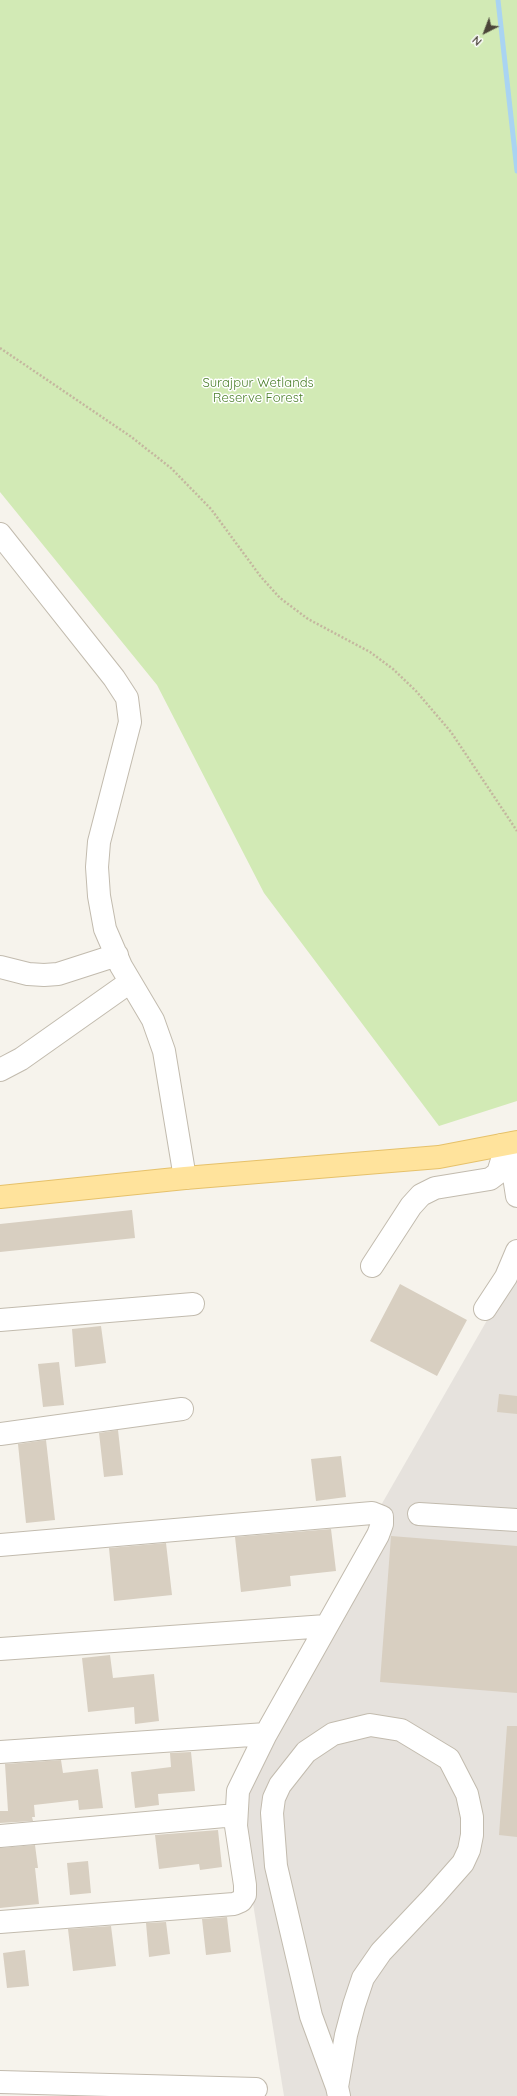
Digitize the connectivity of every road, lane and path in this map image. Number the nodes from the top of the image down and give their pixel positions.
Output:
1 (0, 348) edge
2 (0, 534) edge
3 (517, 832) edge
4 (117, 955) junction
5 (0, 967) edge
6 (130, 982) junction
7 (0, 1070) edge
8 (511, 1143) edge
9 (185, 1178) junction
10 (517, 1196) edge
11 (0, 1197) edge
12 (517, 1251) edge
13 (372, 1266) dead end
14 (193, 1304) dead end
15 (485, 1309) dead end
16 (0, 1320) edge
17 (182, 1409) dead end
18 (0, 1434) edge
19 (419, 1514) dead end
20 (517, 1520) edge
21 (0, 1545) edge
22 (326, 1626) junction
23 (0, 1649) edge
24 (266, 1734) junction
25 (0, 1752) edge
26 (236, 1815) junction
27 (0, 1836) edge
28 (0, 1922) edge
29 (0, 2082) edge
30 (256, 2089) dead end
31 (195, 2092) edge
32 (338, 2092) edge

1 - 3 path
2 - 4 street
4 - 5 street
4 - 6 street
6 - 7 street
6 - 9 street
8 - 9 main road
8 - 10 street
8 - 13 street
9 - 11 main road
12 - 15 street
14 - 16 street
17 - 18 street
19 - 20 street
21 - 22 street
22 - 23 street
22 - 24 street
24 - 25 street
24 - 26 street
26 - 27 street
26 - 28 street
29 - 31 street
30 - 31 street
32 - 32 street

